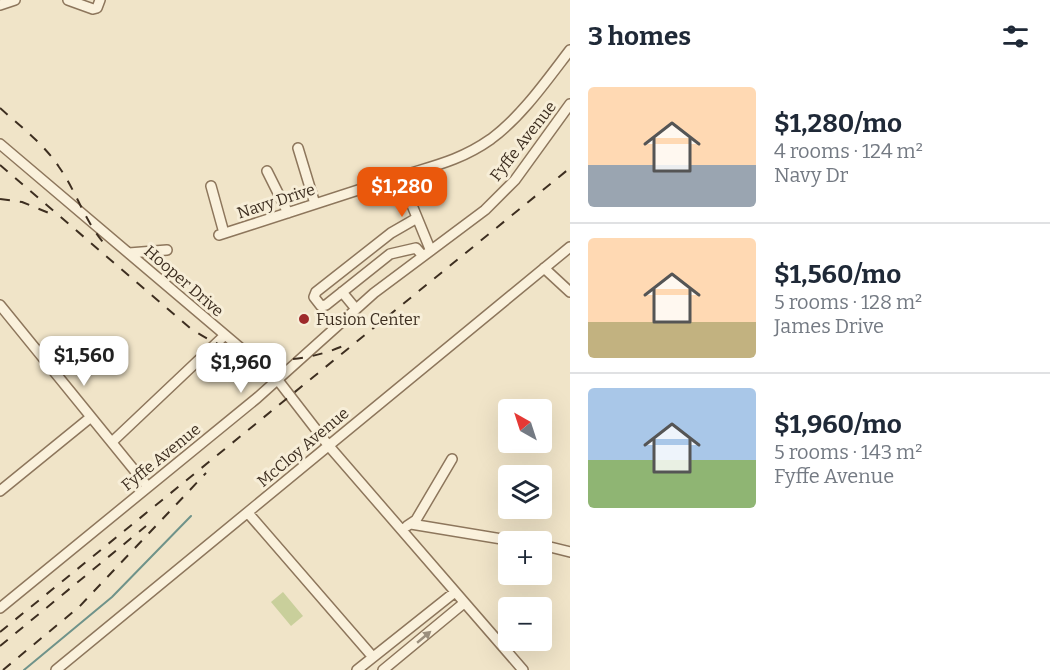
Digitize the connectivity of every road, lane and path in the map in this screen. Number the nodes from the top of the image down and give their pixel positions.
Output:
1 (15, 0) edge
2 (68, 0) edge
3 (100, 0) edge
4 (0, 5) edge
5 (570, 50) edge
6 (570, 104) edge
7 (0, 144) edge
8 (298, 148) dead end
9 (267, 171) dead end
10 (399, 176) junction
11 (211, 186) dead end
12 (315, 204) junction
13 (288, 213) junction
14 (417, 218) junction
15 (570, 247) edge
16 (167, 250) dead end
17 (426, 252) junction
18 (129, 253) junction
19 (544, 268) junction
20 (342, 292) junction
21 (570, 292) edge
22 (0, 305) edge
23 (356, 309) junction
24 (224, 336) junction
25 (277, 379) junction
26 (91, 417) junction
27 (112, 442) junction
28 (328, 445) junction
29 (452, 459) dead end
30 (148, 487) junction
31 (0, 491) edge
32 (248, 513) junction
33 (411, 524) junction
34 (401, 530) junction
35 (498, 538) edge
36 (552, 548) edge
37 (570, 552) edge
38 (455, 592) junction
39 (464, 603) junction
40 (0, 608) edge
41 (372, 656) junction
42 (56, 670) edge
43 (357, 670) edge
44 (383, 670) edge
45 (523, 670) edge

1 - 4 street
2 - 3 street
5 - 10 street, Navy Drive
6 - 17 street, Fyffe Avenue
7 - 18 street, Hooper Drive
8 - 12 street
9 - 13 street
10 - 12 street, Navy Drive
10 - 14 street
11 - 13 street, Navy Drive
12 - 13 street, Navy Drive
14 - 17 street
14 - 20 street
15 - 19 street, McCloy Avenue
16 - 18 street
17 - 20 street
17 - 23 street, Fyffe Avenue
18 - 24 street, Hooper Drive
19 - 21 street
19 - 28 street, McCloy Avenue
20 - 23 street
22 - 26 street
23 - 25 street, Fyffe Avenue
24 - 25 street, Hooper Drive
24 - 27 street
25 - 28 street, Hooper Drive
25 - 30 street, Fyffe Avenue
26 - 27 street
26 - 31 street
27 - 30 street
28 - 32 street, McCloy Avenue
28 - 34 street, Hooper Drive
29 - 33 street
30 - 40 street, Fyffe Avenue
32 - 41 street
32 - 42 street, McCloy Avenue
33 - 34 street
33 - 35 street
34 - 38 street, Hooper Drive
36 - 37 street
38 - 39 street, Hooper Drive
38 - 41 street
44 -> 39 street
39 - 45 street, Hooper Drive
41 - 43 street

